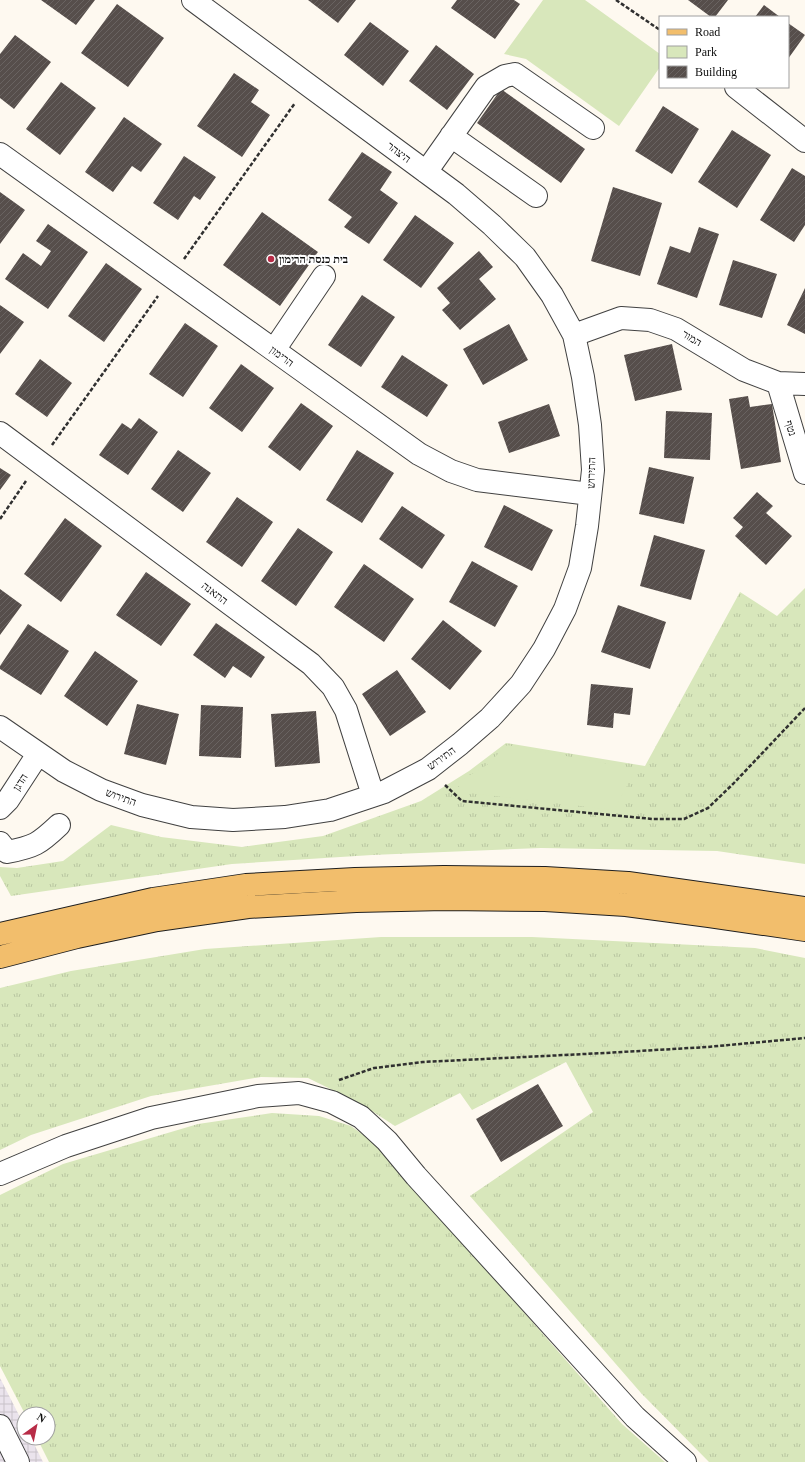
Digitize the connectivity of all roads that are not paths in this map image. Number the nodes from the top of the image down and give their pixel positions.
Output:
1 (193, 0) edge
2 (737, 88) edge
3 (593, 128) dead end
4 (451, 136) junction
5 (805, 141) edge
6 (0, 154) edge
7 (426, 172) junction
8 (536, 196) dead end
9 (324, 276) dead end
10 (574, 335) junction
11 (274, 350) junction
12 (778, 383) junction
13 (805, 384) edge
14 (0, 433) edge
15 (805, 473) edge
16 (590, 494) junction
17 (0, 727) edge
18 (38, 754) junction
19 (373, 795) junction
20 (0, 808) edge
21 (59, 826) dead end
22 (0, 844) edge
23 (805, 908) edge
24 (805, 930) edge
25 (0, 934) edge
26 (0, 957) edge
27 (0, 1174) edge
28 (0, 1426) edge
29 (18, 1462) edge
30 (685, 1462) edge

1 - 7 street, היצהר
2 - 5 street
3 - 4 street
4 - 7 street
4 - 8 street
6 - 11 street, הרימון
7 - 10 street, היצהר
9 - 11 street
10 - 12 street, המור
10 - 16 street, התירוש
11 - 16 street, הרימון
12 - 13 street, המור
12 - 15 street, נטף
14 - 19 street, התאנה
16 - 19 street, התירוש
17 - 18 street, התירוש
18 - 19 street, התירוש
18 - 20 street, הדגן
21 - 22 street
23 - 25 main road
24 - 26 main road
27 - 30 street
28 - 29 street

